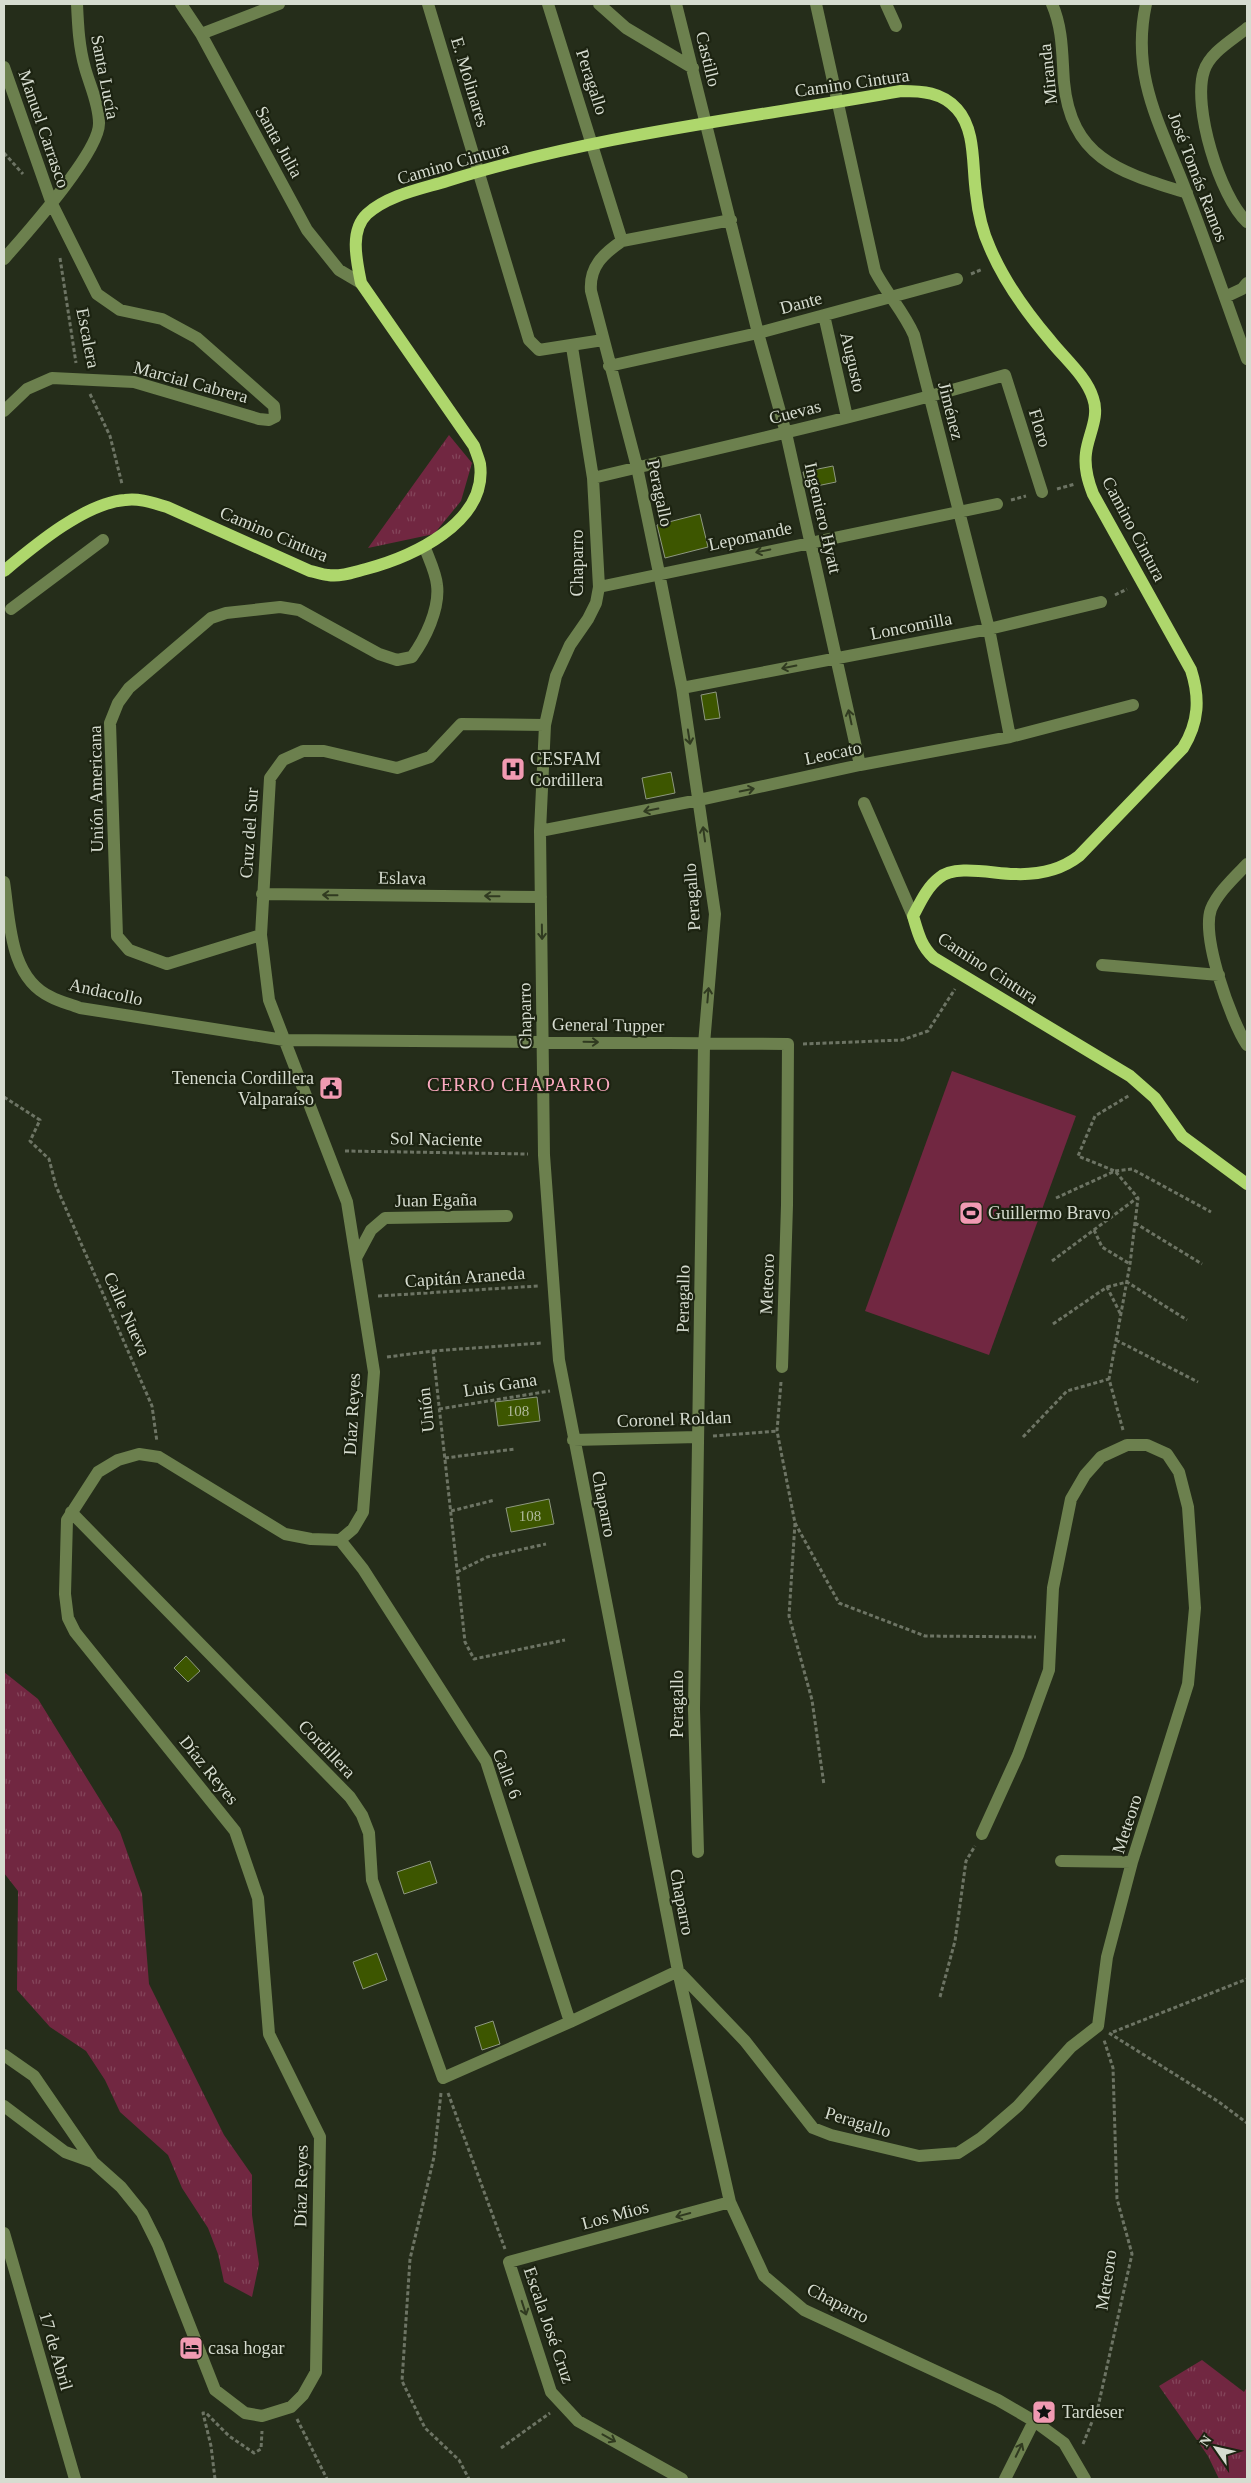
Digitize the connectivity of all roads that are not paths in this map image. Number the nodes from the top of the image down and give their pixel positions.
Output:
1 (78, 4) edge
2 (181, 4) edge
3 (279, 4) edge
4 (428, 4) edge
5 (548, 4) edge
6 (598, 4) edge
7 (676, 4) edge
8 (816, 4) edge
9 (886, 4) edge
10 (1052, 4) edge
11 (1146, 4) edge
12 (896, 26) dead end
13 (1247, 28) edge
14 (200, 34) junction
15 (4, 67) edge
16 (692, 68) junction
17 (838, 102) junction
18 (707, 124) junction
19 (593, 145) junction
20 (479, 171) junction
21 (1187, 192) junction
22 (52, 204) junction
23 (731, 220) junction
24 (1247, 222) edge
25 (622, 241) junction
26 (4, 259) edge
27 (957, 279) road end
28 (361, 283) junction
29 (1247, 283) edge
30 (892, 297) junction
31 (1225, 297) junction
32 (824, 315) junction
33 (758, 332) junction
34 (603, 340) junction
35 (572, 347) junction
36 (1247, 358) edge
37 (609, 366) junction
38 (1005, 375) joint
39 (929, 398) junction
40 (4, 411) edge
41 (847, 417) junction
42 (259, 419) joint
43 (786, 433) junction
44 (638, 467) junction
45 (593, 478) junction
46 (1042, 492) dead end
47 (997, 504) dead end
48 (958, 512) junction
49 (103, 540) dead end
50 (810, 541) junction
51 (425, 548) junction
52 (4, 571) edge
53 (659, 573) junction
54 (599, 587) junction
55 (1101, 602) road end
56 (10, 609) dead end
57 (989, 629) junction
58 (837, 657) junction
59 (682, 688) junction
60 (1133, 705) dead end
61 (545, 725) junction
62 (1010, 737) junction
63 (860, 765) junction
64 (699, 800) junction
65 (864, 803) dead end
66 (540, 831) junction
67 (1247, 864) edge
68 (4, 882) edge
69 (262, 894) junction
70 (541, 897) junction
71 (913, 916) junction
72 (261, 935) junction
73 (1102, 965) dead end
74 (1218, 975) junction
75 (284, 1040) junction
76 (543, 1041) junction
77 (704, 1044) junction
78 (788, 1044) joint
79 (1247, 1045) edge
80 (1247, 1184) edge
81 (508, 1216) dead end
82 (356, 1258) junction
83 (782, 1368) road end
84 (698, 1436) junction
85 (573, 1440) junction
86 (71, 1512) junction
87 (340, 1540) junction
88 (982, 1834) road end
89 (698, 1852) dead end
90 (1061, 1861) dead end
91 (1132, 1862) junction
92 (678, 1971) junction
93 (570, 2022) junction
94 (1098, 2026) joint
95 (4, 2055) edge
96 (4, 2106) edge
97 (93, 2162) junction
98 (730, 2202) junction
99 (4, 2233) edge
100 (509, 2262) joint
101 (1034, 2421) junction
102 (75, 2479) edge
103 (682, 2479) edge
104 (1004, 2479) edge
105 (1085, 2479) edge

1 - 22 street, Santa Lucía
2 - 14 street, Santa Julia
3 - 14 street
4 - 20 street, E. Molinares
5 - 19 street, Peragallo
6 - 16 street
7 - 16 street, Castillo
8 - 17 street, Jiménez
9 - 12 street
10 - 21 street, Miranda
11 - 21 street, José Tomás Ramos
13 - 24 street
14 - 28 street, Santa Julia
15 - 22 street, Manuel Carrasco
16 - 18 street, Castillo
17 - 18 main road, Camino Cintura
17 - 30 street, Jiménez
17 - 71 main road, Camino Cintura
18 - 19 main road, Camino Cintura
18 - 23 street, Ingeniero Hyatt
19 - 20 main road, Camino Cintura
19 - 25 street, Peragallo
20 - 28 main road, Camino Cintura
20 - 35 street
21 - 31 street, José Tomás Ramos
22 - 26 street, Santa Lucía
22 - 42 street, Manuel Carrasco
23 - 25 street
23 - 33 street, Ingeniero Hyatt
25 - 34 street, Peragallo
27 - 30 street, Dante
28 - 51 main road, Camino Cintura
29 - 31 street
30 - 32 street, Dante
30 - 39 street, Jiménez
31 - 36 street, José Tomás Ramos
32 - 33 street, Dante
32 - 41 street, Augusto
33 - 37 street, Dante
33 - 43 street, Ingeniero Hyatt
34 - 35 street
34 - 37 street, Peragallo
35 - 45 street, Chaparro
37 - 44 street, Peragallo
38 - 39 street, Cuevas
38 - 46 street, Floro
39 - 41 street, Cuevas
39 - 48 street, Jiménez
40 - 42 street, Marcial Cabrera
41 - 43 street, Cuevas
43 - 44 street, Cuevas
43 - 50 street, Ingeniero Hyatt
44 - 45 street, Cuevas
44 - 53 street, Peragallo
45 - 54 street, Chaparro
47 - 48 street, Lepomande
48 - 50 street, Lepomande
48 - 57 street, Jiménez
49 - 56 street
50 -> 53 street, Lepomande
50 - 58 street, Ingeniero Hyatt
51 - 52 main road, Camino Cintura
51 - 72 street, Unión Americana
53 - 54 street, Lepomande
53 - 59 street, Peragallo
54 - 61 street, Chaparro
55 - 57 street, Loncomilla
57 - 58 street, Loncomilla
57 - 62 street, Jiménez
58 -> 59 street, Loncomilla
63 -> 58 street, Ingeniero Hyatt
59 -> 64 street, Peragallo
60 - 62 street, Leocato
61 - 66 street, Chaparro
61 - 69 street, Cruz del Sur
62 - 63 street, Leocato
64 -> 63 street, Leocato
64 -> 66 street, Leocato
77 -> 64 street, Peragallo
65 - 71 street
66 - 70 street, Chaparro
67 - 74 street
68 - 75 street, Andacollo
70 -> 69 street, Eslava
69 - 72 street, Cruz del Sur
70 -> 76 street, Chaparro
71 - 80 main road, Camino Cintura
72 - 75 street, Cruz del Sur
73 - 74 street
74 - 79 street
75 - 76 street, General Tupper
75 - 82 street, Díaz Reyes
76 -> 77 street, General Tupper
76 - 85 street, Chaparro
77 - 78 street, General Tupper
77 - 84 street, Peragallo
78 - 83 street, Meteoro
81 - 82 street, Juan Egaña
82 - 87 street, Díaz Reyes
84 - 85 street, Coronel Roldan
84 - 89 street, Peragallo
85 - 92 street, Chaparro
86 - 87 street, Díaz Reyes
86 - 93 street, Cordillera
86 - 97 street, Díaz Reyes
87 - 93 street, Calle 6
88 - 91 street, Meteoro
90 - 91 street
91 - 94 street, Meteoro
92 - 93 street
92 - 94 street, Peragallo
92 - 98 street, Chaparro
95 - 97 street
96 - 97 street
98 -> 100 street, Los Mios
98 - 101 street, Chaparro
99 - 102 street, 17 de Abril
100 -> 103 street, Escala José Cruz
104 -> 101 street
101 - 105 street, Chaparro

